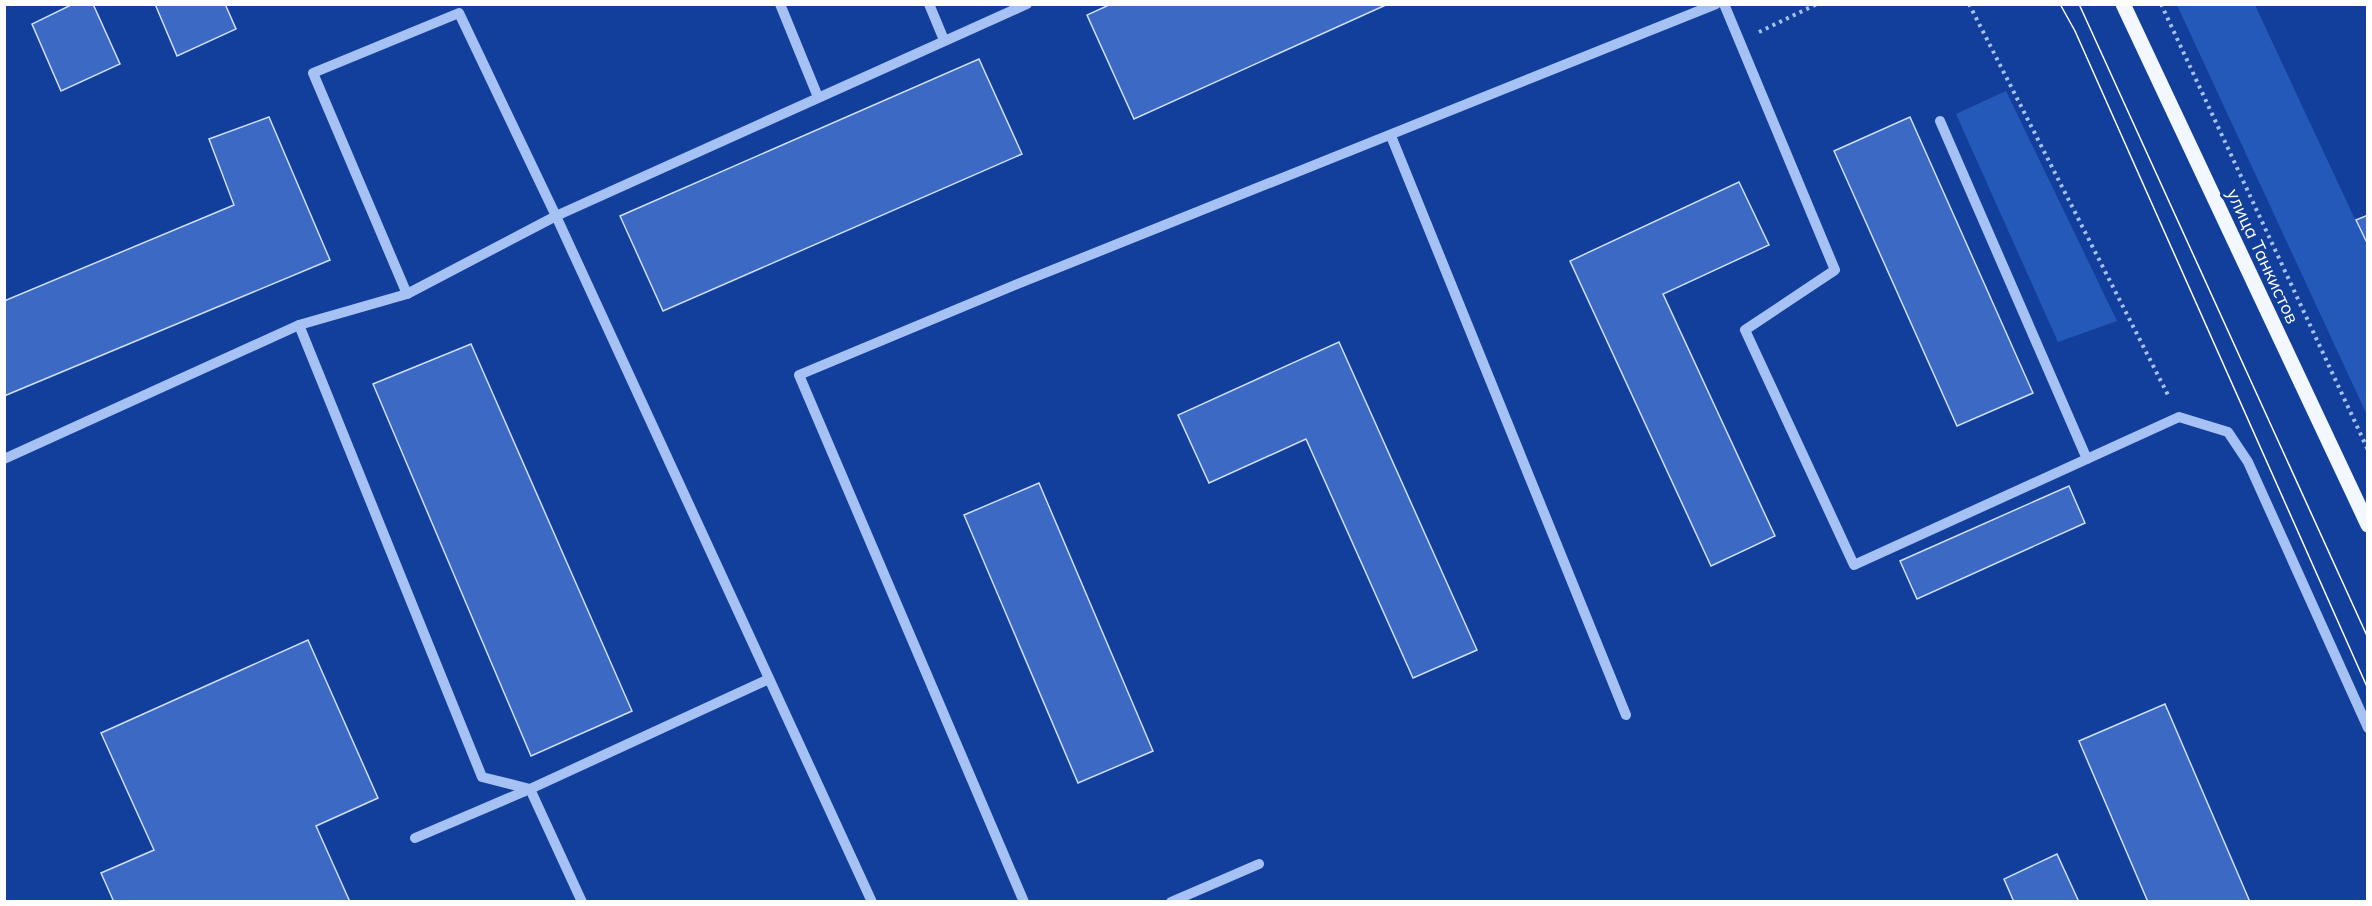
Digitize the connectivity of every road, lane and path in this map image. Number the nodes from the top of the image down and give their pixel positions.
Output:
1 (780, 4) edge
2 (929, 4) edge
3 (1027, 4) edge
4 (1716, 4) edge
5 (1724, 4) edge
6 (1817, 4) edge
7 (1969, 4) edge
8 (2123, 4) edge
9 (2161, 4) edge
10 (944, 40) junction
11 (1740, 42) junction
12 (818, 97) junction
13 (1940, 121) dead end
14 (1390, 136) junction
15 (556, 216) junction
16 (407, 294) junction
17 (299, 325) junction
18 (2179, 417) junction
19 (2367, 450) edge
20 (4, 459) edge
21 (2087, 459) junction
22 (2367, 525) edge
23 (770, 679) junction
24 (1626, 716) dead end
25 (2367, 728) edge
26 (530, 789) junction
27 (415, 838) dead end
28 (1259, 864) dead end
29 (582, 902) edge
30 (872, 902) edge
31 (1024, 902) edge
32 (1171, 902) edge

1 - 12 lane
2 - 10 lane
3 - 10 lane
4 - 14 lane
5 - 11 lane
6 - 11 path
7 - 18 path
8 - 22 main road, улица Танкистов
9 - 19 path
10 - 12 lane
11 - 21 lane
12 - 15 lane
13 - 21 lane
14 - 24 lane
14 - 31 lane
15 - 16 lane
15 - 16 lane
15 - 23 lane
16 - 17 lane
17 - 20 lane
17 - 26 lane
18 - 21 lane
18 - 25 lane
23 - 26 lane
23 - 30 lane
26 - 27 lane
26 - 29 lane
28 - 32 lane

